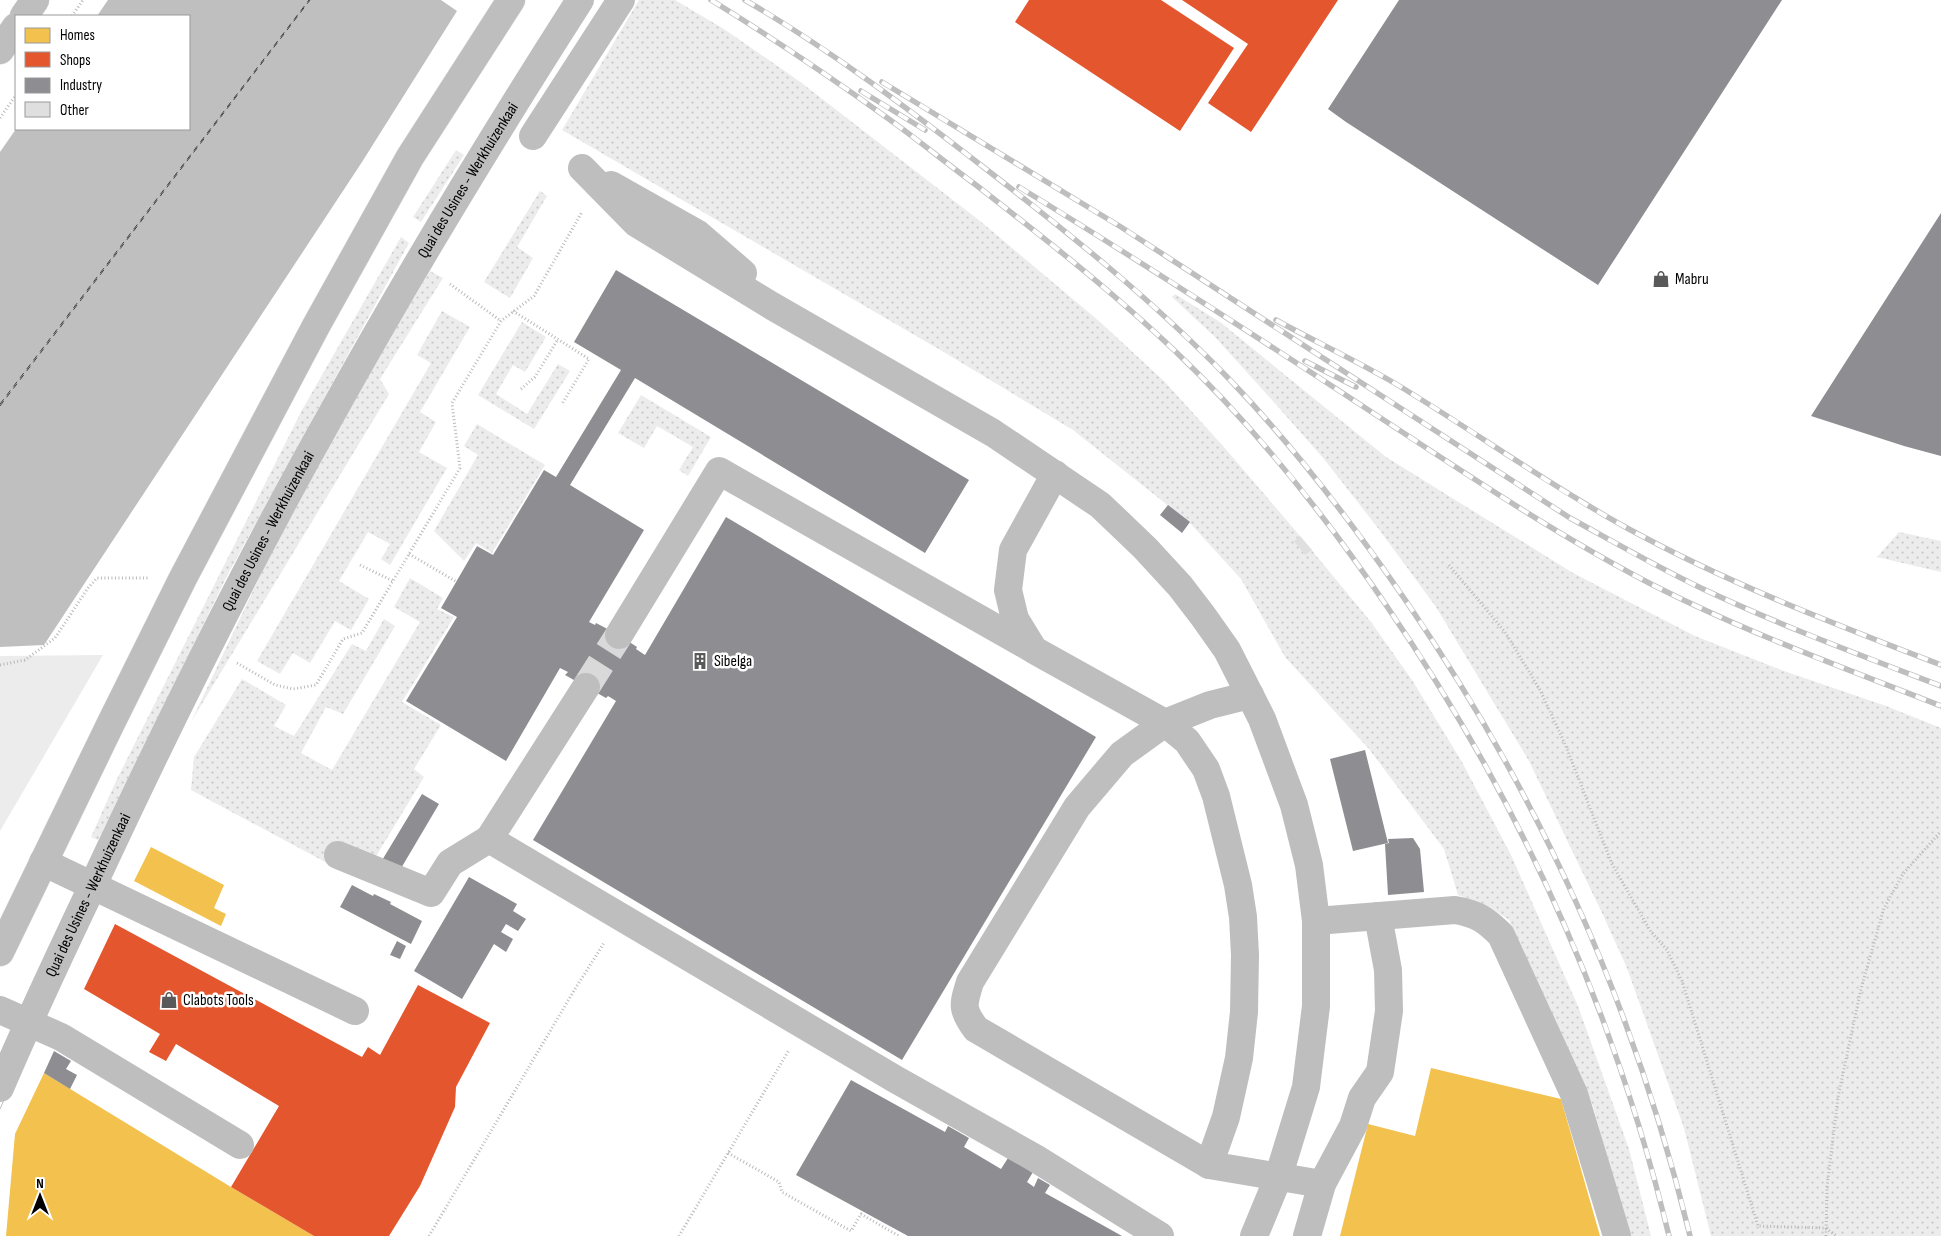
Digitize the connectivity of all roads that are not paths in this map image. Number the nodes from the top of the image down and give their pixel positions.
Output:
1 (35, 0) edge
2 (511, 0) edge
3 (580, 0) edge
4 (621, 0) edge
5 (25, 15) edge
6 (15, 28) edge
7 (0, 50) edge
8 (533, 136) dead end
9 (582, 168) road end
10 (1055, 474) junction
11 (619, 635) tunnel mouth
12 (1034, 650) junction
13 (586, 688) tunnel mouth
14 (1250, 695) junction
15 (1165, 722) junction
16 (488, 839) junction
17 (338, 855) dead end
18 (43, 862) junction
19 (92, 885) junction
20 (1378, 916) junction
21 (1316, 922) junction
22 (0, 952) edge
23 (0, 1010) edge
24 (355, 1011) dead end
25 (28, 1022) junction
26 (0, 1088) edge
27 (240, 1144) dead end
28 (1209, 1165) junction
29 (1278, 1178) junction
30 (1322, 1184) junction
31 (1160, 1236) edge
32 (1254, 1236) edge
33 (1307, 1236) edge
34 (1617, 1236) edge

1 - 5 street
2 - 18 street
3 - 19 street, Quai des Usines - Werkhuizenkaai
4 - 8 street, Quai des Usines - Werkhuizenkaai
6 - 7 street
9 - 10 street
10 - 12 street
10 - 14 street
11 - 12 street
12 - 15 street
13 - 16 street
14 - 15 street
14 - 21 street
15 - 28 street
15 - 28 street
16 - 17 street
16 - 31 street
18 - 19 street
18 - 22 street
19 - 24 street
19 - 25 street, Quai des Usines - Werkhuizenkaai
20 - 21 street
20 - 30 street
20 - 34 street
21 - 29 street
23 - 25 street
25 - 26 street, Quai des Usines - Werkhuizenkaai
25 - 27 street
28 - 29 street
29 - 30 street
29 - 32 street
30 - 33 street

